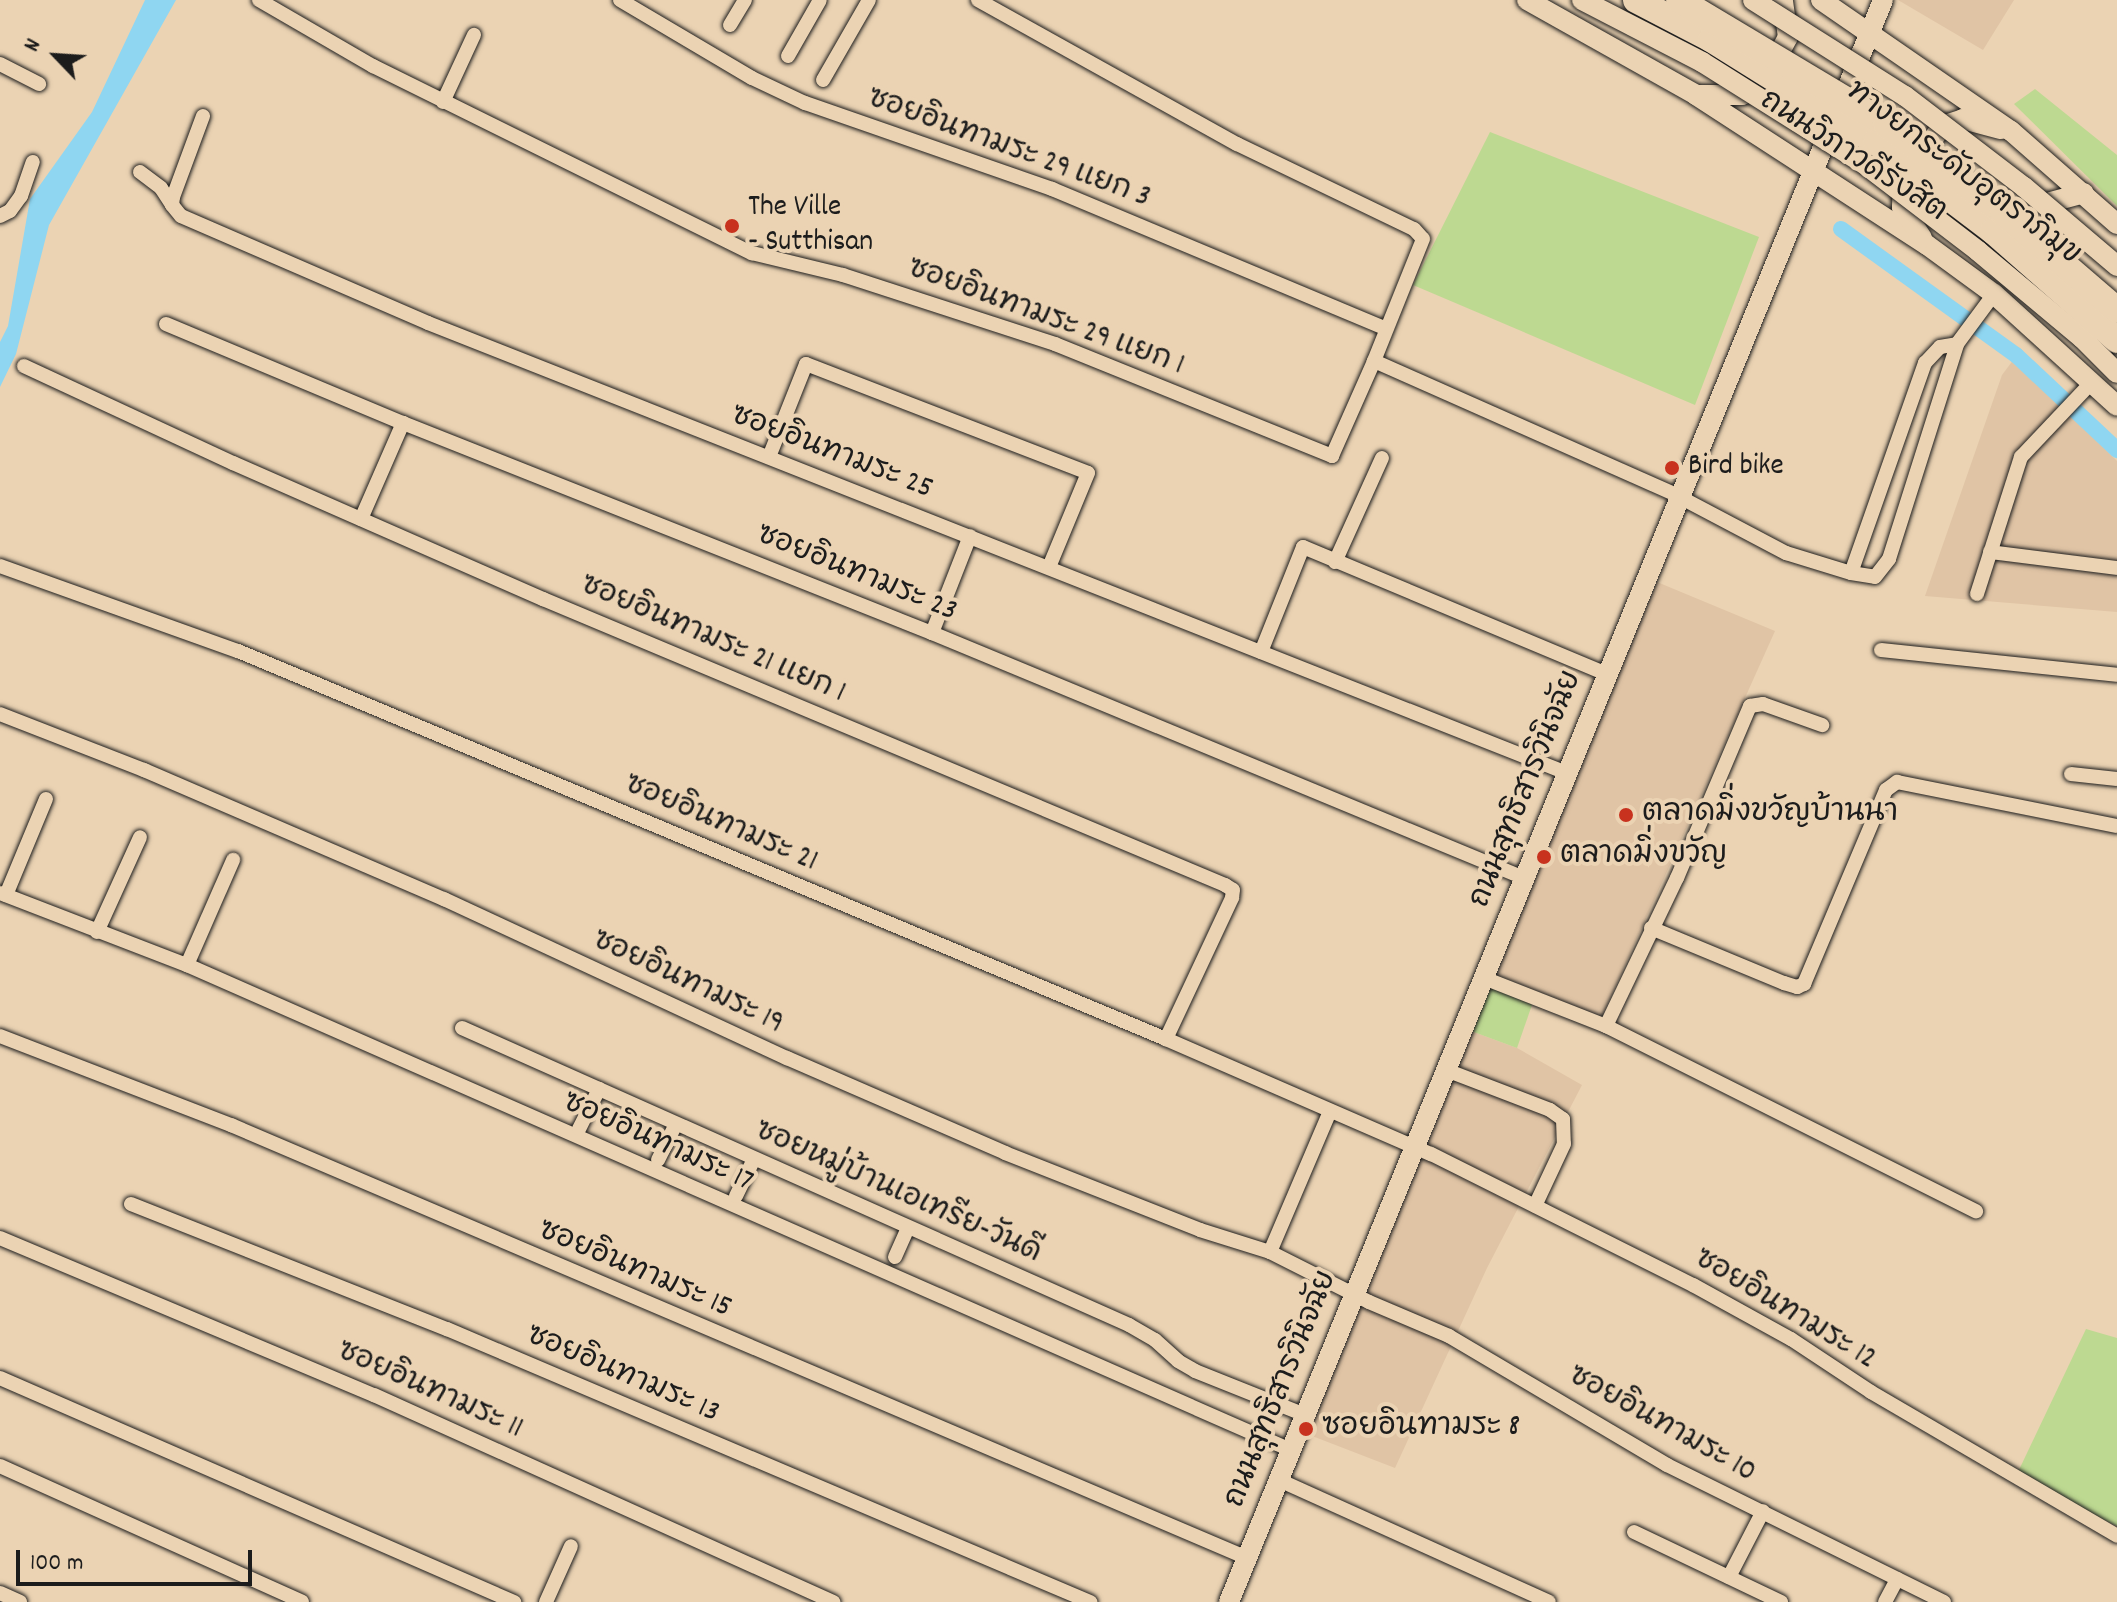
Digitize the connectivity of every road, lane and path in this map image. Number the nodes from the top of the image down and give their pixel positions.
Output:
1 (259, 0) edge
2 (620, 0) edge
3 (745, 0) edge
4 (820, 0) edge
5 (869, 0) edge
6 (978, 0) edge
7 (1527, 0) edge
8 (1582, 0) edge
9 (1636, 0) edge
10 (1650, 0) edge
11 (1679, 0) edge
12 (1693, 0) edge
13 (1753, 0) edge
14 (1783, 0) edge
15 (1821, 0) edge
16 (1883, 0) edge
17 (730, 25) dead end
18 (1870, 31) junction
19 (474, 35) dead end
20 (1610, 45) junction
21 (788, 56) dead end
22 (0, 64) edge
23 (823, 80) dead end
24 (39, 84) dead end
25 (1696, 95) junction
26 (443, 102) junction
27 (203, 116) dead end
28 (2011, 131) junction
29 (33, 162) dead end
30 (1813, 170) junction
31 (140, 172) dead end
32 (2084, 193) junction
33 (172, 205) junction
34 (0, 216) edge
35 (2117, 224) edge
36 (1927, 245) junction
37 (2117, 266) edge
38 (1997, 297) junction
39 (2117, 303) edge
40 (2117, 310) edge
41 (166, 324) dead end
42 (1386, 329) junction
43 (2117, 332) edge
44 (2117, 340) edge
45 (1957, 344) junction
46 (1374, 361) junction
47 (24, 366) dead end
48 (2117, 373) edge
49 (2085, 389) junction
50 (2117, 406) edge
51 (403, 423) junction
52 (769, 457) junction
53 (1382, 458) dead end
54 (1681, 499) junction
55 (361, 519) junction
56 (970, 536) junction
57 (1990, 552) junction
58 (1335, 562) junction
59 (0, 566) edge
60 (1049, 567) junction
61 (2117, 568) edge
62 (1851, 573) junction
63 (1977, 594) dead end
64 (932, 633) junction
65 (1881, 650) dead end
66 (1261, 652) junction
67 (1607, 674) junction
68 (2117, 675) edge
69 (0, 714) edge
70 (1822, 725) dead end
71 (1567, 773) junction
72 (2071, 774) dead end
73 (2117, 779) edge
74 (46, 799) dead end
75 (2117, 826) edge
76 (140, 837) dead end
77 (233, 860) dead end
78 (1524, 878) junction
79 (3, 894) edge
80 (1651, 928) junction
81 (97, 932) junction
82 (187, 965) junction
83 (1484, 978) junction
84 (1606, 1026) junction
85 (462, 1028) dead end
86 (0, 1036) edge
87 (1166, 1039) junction
88 (1446, 1070) junction
89 (599, 1089) junction
90 (1330, 1111) junction
91 (676, 1124) junction
92 (579, 1129) dead end
93 (1414, 1149) junction
94 (754, 1159) junction
95 (658, 1160) dead end
96 (736, 1196) dead end
97 (131, 1204) dead end
98 (1535, 1206) junction
99 (1976, 1211) dead end
100 (908, 1228) junction
101 (0, 1238) edge
102 (1270, 1252) junction
103 (895, 1257) dead end
104 (1354, 1294) junction
105 (0, 1378) edge
106 (1305, 1415) junction
107 (1291, 1450) junction
108 (0, 1466) edge
109 (1279, 1480) junction
110 (1763, 1511) junction
111 (1634, 1532) dead end
112 (2117, 1536) edge
113 (571, 1546) dead end
114 (1247, 1558) junction
115 (1729, 1577) junction
116 (1897, 1579) junction
117 (0, 1593) edge
118 (1231, 1601) edge
119 (20, 1602) edge
120 (302, 1602) edge
121 (514, 1602) edge
122 (546, 1602) edge
123 (833, 1602) edge
124 (1090, 1602) edge
125 (1549, 1602) edge
126 (1781, 1602) edge
127 (1885, 1602) edge
128 (1944, 1602) edge

1 - 26 street, ซอยอินทามระ 29 แยก 1
2 - 42 street, ซอยอินทามระ 29 แยก 3
3 - 17 street
4 - 21 street
5 - 23 street
6 - 42 street
7 - 20 main road, ถนนวิภาวดีรังสิต
8 - 48 main road, bridge
9 - 44 highway, ทางยกระดับอุตราภิมุข, bridge
10 - 20 main road
10 - 43 highway, ถนนวิภาวดีรังสิต, bridge
11 - 40 highway, ทางยกระดับอุตราภิมุข, bridge
12 - 39 highway, ถนนวิภาวดีรังสิต, bridge
13 - 37 main road, bridge
14 - 25 main road
15 - 18 main road
16 - 18 main road, ถนนสุทธิสารวินิจฉัย
18 - 28 main road
18 - 30 main road, ถนนสุทธิสารวินิจฉัย
19 - 26 street
20 - 25 main road, ถนนวิภาวดีรังสิต
22 - 24 street
25 - 30 main road, ถนนวิภาวดีรังสิต
26 - 46 street, ซอยอินทามระ 29 แยก 1
27 - 33 street
28 - 32 main road
28 - 36 main road
29 - 34 street
30 - 36 main road, ถนนวิภาวดีรังสิต
30 - 54 main road, ถนนสุทธิสารวินิจฉัย
31 - 33 street, ซอยอินทามระ 25
32 - 35 main road
32 - 38 main road
33 - 52 street, ซอยอินทามระ 25
36 - 38 main road, ถนนวิภาวดีรังสิต
38 - 45 street
38 - 49 main road, ถนนวิภาวดีรังสิต
41 - 51 street, ซอยอินทามระ 23
42 - 46 street
45 - 62 street
45 - 62 street
46 - 54 street
47 - 55 street, ซอยอินทามระ 21 แยก 1
49 - 50 main road, ถนนวิภาวดีรังสิต
49 - 57 street
51 - 55 street
51 - 64 street, ซอยอินทามระ 23
52 - 56 street, ซอยอินทามระ 25
52 - 60 street
53 - 58 street
54 - 62 street
54 - 67 main road, ถนนสุทธิสารวินิจฉัย
55 - 87 street, ซอยอินทามระ 21 แยก 1
56 - 60 street, ซอยอินทามระ 25
56 - 64 street
57 - 61 street
57 - 63 street
58 - 66 street
58 - 67 street
59 - 87 street, ซอยอินทามระ 21
60 - 66 street, ซอยอินทามระ 25
64 - 78 street, ซอยอินทามระ 23
65 - 68 street
66 - 71 street, ซอยอินทามระ 25
67 - 71 main road, ถนนสุทธิสารวินิจฉัย
69 - 102 street, ซอยอินทามระ 19
70 - 80 street
71 - 78 main road, ถนนสุทธิสารวินิจฉัย
72 - 73 street
74 - 79 street
75 - 80 street
76 - 81 street
77 - 82 street
78 - 83 main road, ถนนสุทธิสารวินิจฉัย
79 - 81 street, ซอยอินทามระ 17
80 - 84 street
81 - 82 street, ซอยอินทามระ 17
82 - 107 street, ซอยอินทามระ 17
83 - 84 street
83 - 88 main road, ถนนสุทธิสารวินิจฉัย
84 - 99 street
85 - 89 street, ซอยหมู่บ้านเอเทรีย-วันดี
86 - 114 street, ซอยอินทามระ 15
87 - 90 street, ซอยอินทามระ 21
88 - 93 main road, ถนนสุทธิสารวินิจฉัย
88 - 98 street
89 - 91 street, ซอยหมู่บ้านเอเทรีย-วันดี
89 - 92 street
90 - 93 street, ซอยอินทามระ 21
90 - 102 street
91 - 94 street, ซอยหมู่บ้านเอเทรีย-วันดี
91 - 95 street
93 - 98 street, ซอยอินทามระ 12
93 - 104 main road, ถนนสุทธิสารวินิจฉัย
94 - 96 street
94 - 100 street, ซอยหมู่บ้านเอเทรีย-วันดี
97 - 124 street, ซอยอินทามระ 13
98 - 112 street, ซอยอินทามระ 12
100 - 103 street
100 - 106 street, ซอยหมู่บ้านเอเทรีย-วันดี
101 - 123 street, ซอยอินทามระ 11
102 - 104 street, ซอยอินทามระ 19
104 - 106 main road, ถนนสุทธิสารวินิจฉัย
104 - 110 street, ซอยอินทามระ 10
105 - 121 street
106 - 107 main road, ถนนสุทธิสารวินิจฉัย
107 - 109 main road, ถนนสุทธิสารวินิจฉัย
108 - 120 street
109 - 114 main road, ถนนสุทธิสารวินิจฉัย
109 - 125 street
110 - 115 street
110 - 116 street, ซอยอินทามระ 10
111 - 115 street
113 - 122 street
114 - 118 main road, ถนนสุทธิสารวินิจฉัย
115 - 126 street
116 - 127 street
116 - 128 street, ซอยอินทามระ 10
117 - 119 street

